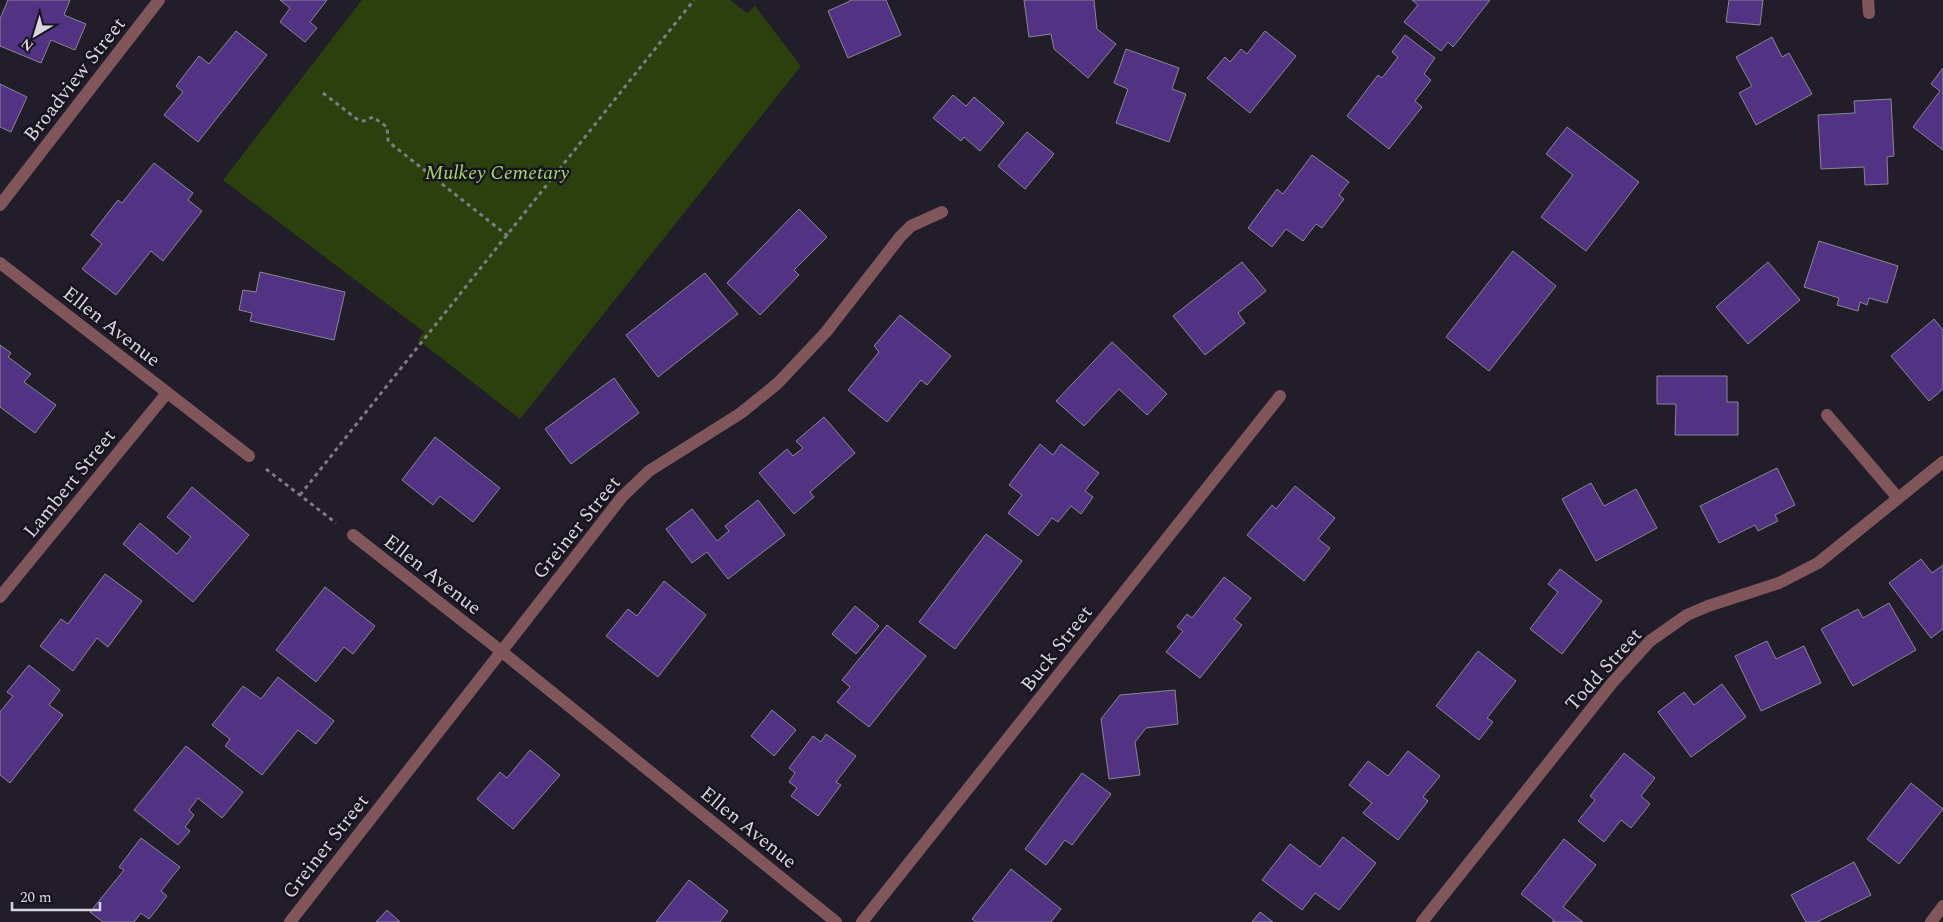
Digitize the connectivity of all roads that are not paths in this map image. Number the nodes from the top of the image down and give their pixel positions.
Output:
1 (159, 0) edge
2 (0, 205) edge
3 (942, 212) dead end
4 (0, 263) edge
5 (167, 393) junction
6 (1280, 396) dead end
7 (1827, 415) dead end
8 (249, 456) road end
9 (1943, 462) edge
10 (1898, 498) junction
11 (353, 535) road end
12 (0, 597) edge
13 (501, 651) junction
14 (1943, 906) edge
15 (290, 922) edge
16 (836, 922) edge
17 (862, 922) edge
18 (1422, 922) edge
19 (1931, 922) edge

1 - 2 street, Broadview Street
3 - 13 street, Greiner Street
4 - 5 street, Ellen Avenue
5 - 8 street, Ellen Avenue
5 - 12 street, Lambert Street
6 - 17 street, Buck Street
7 - 10 street
9 - 10 street, Todd Street
10 - 18 street, Todd Street
11 - 13 street, Ellen Avenue
13 - 15 street, Greiner Street
13 - 16 street, Ellen Avenue
14 - 19 street

